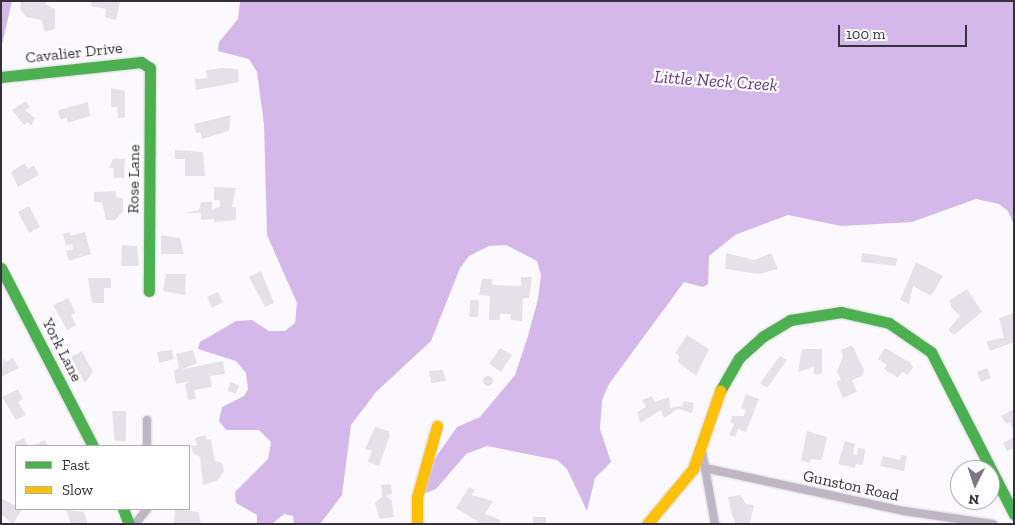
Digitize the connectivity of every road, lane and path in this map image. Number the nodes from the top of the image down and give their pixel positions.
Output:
1 (149, 66) joint
2 (1, 77) edge
3 (1, 268) edge
4 (149, 292) dead end
5 (147, 420) dead end
6 (437, 426) dead end
7 (92, 445) edge
8 (147, 445) edge
9 (702, 451) junction
10 (705, 468) junction
11 (123, 510) edge
12 (146, 510) edge
13 (1014, 514) edge
14 (129, 524) edge
15 (135, 524) edge
16 (417, 524) edge
17 (647, 524) edge
18 (715, 524) edge
19 (993, 524) edge

1 - 2 street, Cavalier Drive
1 - 4 street, Rose Lane
3 - 7 street, York Lane
5 - 8 street
6 - 16 street
9 - 10 street
9 - 13 street
9 - 17 street
10 - 18 street
10 - 19 street, Gunston Road
11 - 14 street
12 - 15 street

